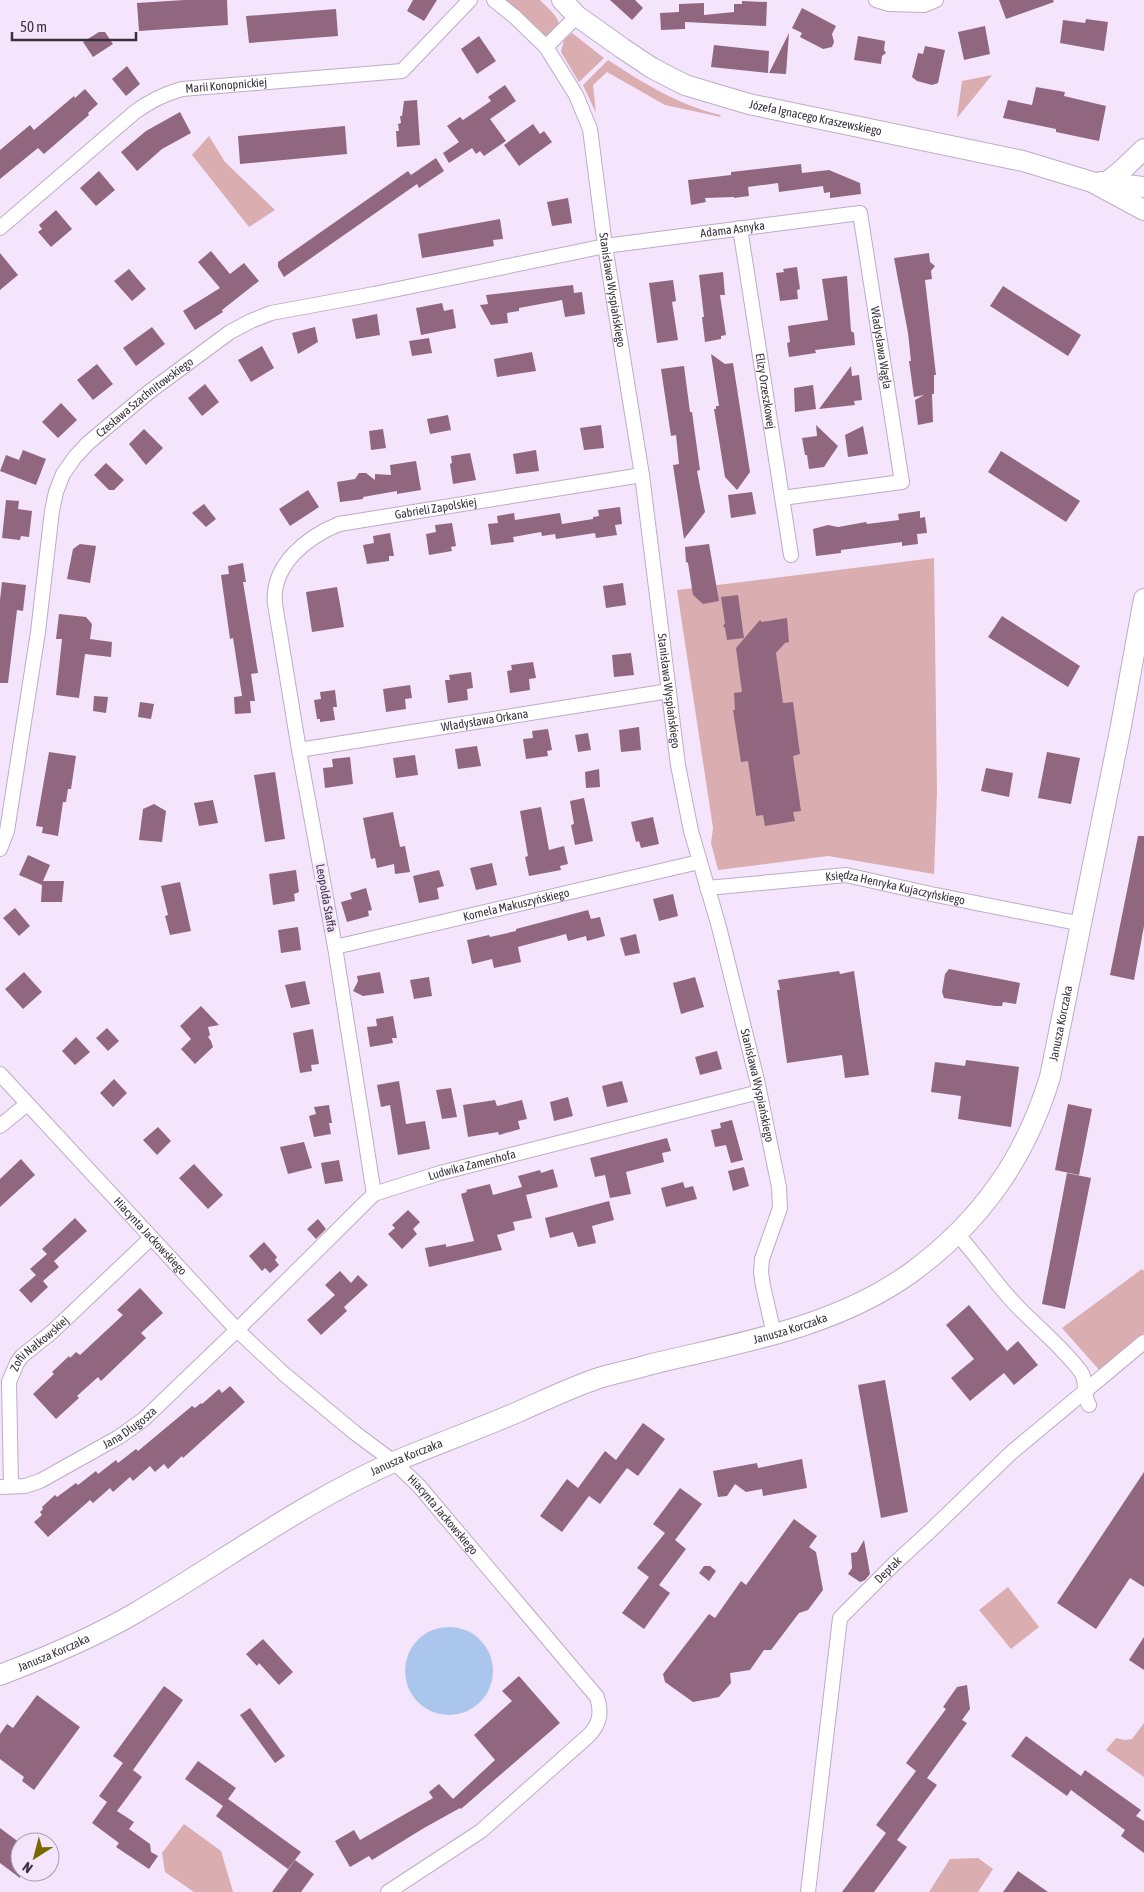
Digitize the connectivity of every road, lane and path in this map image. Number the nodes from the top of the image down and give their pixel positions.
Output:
1 (470, 0) edge
2 (494, 0) edge
3 (562, 0) edge
4 (876, 0) edge
5 (936, 0) edge
6 (577, 16) junction
7 (546, 47) junction
8 (1144, 149) edge
9 (1099, 182) junction
10 (1144, 187) edge
11 (1144, 210) edge
12 (860, 213) joint
13 (1, 224) edge
14 (740, 228) junction
15 (605, 246) junction
16 (642, 475) junction
17 (782, 498) junction
18 (791, 555) dead end
19 (1144, 599) edge
20 (275, 604) joint
21 (669, 691) junction
22 (299, 750) junction
23 (0, 849) edge
24 (699, 862) junction
25 (707, 888) junction
26 (1082, 924) junction
27 (335, 947) junction
28 (0, 1074) edge
29 (759, 1092) junction
30 (27, 1104) junction
31 (0, 1126) edge
32 (374, 1194) junction
33 (957, 1234) junction
34 (151, 1238) junction
35 (237, 1330) junction
36 (774, 1334) junction
37 (1144, 1342) edge
38 (1087, 1398) junction
39 (394, 1462) junction
40 (6, 1486) edge
41 (0, 1675) edge
42 (388, 1892) edge
43 (808, 1892) edge

1 - 13 street, Marii Konopnickiej
2 - 7 street, Stanisława Wyspiańskiego
3 - 6 street, Józefa Ignacego Kraszewskiego
4 - 5 street
6 - 7 street
6 - 9 street, Józefa Ignacego Kraszewskiego
7 - 15 street, Stanisława Wyspiańskiego
8 - 9 street
9 - 10 street, Józefa Ignacego Kraszewskiego
9 - 11 street, Józefa Ignacego Kraszewskiego
12 - 14 street, Adama Asnyka
12 - 17 street, Władysława Wągla
14 - 15 street, Adama Asnyka
14 - 17 street, Elizy Orzeszkowej
15 - 16 street, Stanisława Wyspiańskiego
15 - 23 street, Czesława Szachnitowskiego
16 - 20 street, Gabrieli Zapolskiej
16 - 21 street, Stanisława Wyspiańskiego
17 - 18 street, Elizy Orzeszkowej
19 - 26 street, Janusza Korczaka
20 - 22 street, Leopolda Staffa
21 - 22 street, Władysława Orkana
21 - 24 street, Stanisława Wyspiańskiego
22 - 27 street, Leopolda Staffa
24 - 25 street, Stanisława Wyspiańskiego
24 - 27 street, Kornela Makuszyńskiego
25 - 26 street, Księdza Henryka Kujaczyńskiego
25 - 29 street, Stanisława Wyspiańskiego
26 - 33 street, Janusza Korczaka
27 - 32 street, Leopolda Staffa
28 - 30 street, Hiacynta Jackowskiego
29 - 32 street, Ludwika Zamenhofa
29 - 36 street, Stanisława Wyspiańskiego
30 - 31 street
30 - 34 street, Hiacynta Jackowskiego
32 - 35 street, Ludwika Zamenhofa
33 - 36 street, Janusza Korczaka
33 - 38 street
34 - 35 street, Hiacynta Jackowskiego
34 - 40 street, Zofii Nałkowskiej
35 - 39 street, Hiacynta Jackowskiego
35 - 40 street, Jana Długosza
36 - 39 street, Janusza Korczaka
37 - 38 street, Deptak
38 - 43 street, Deptak
39 - 41 street, Janusza Korczaka
39 - 42 street, Hiacynta Jackowskiego

